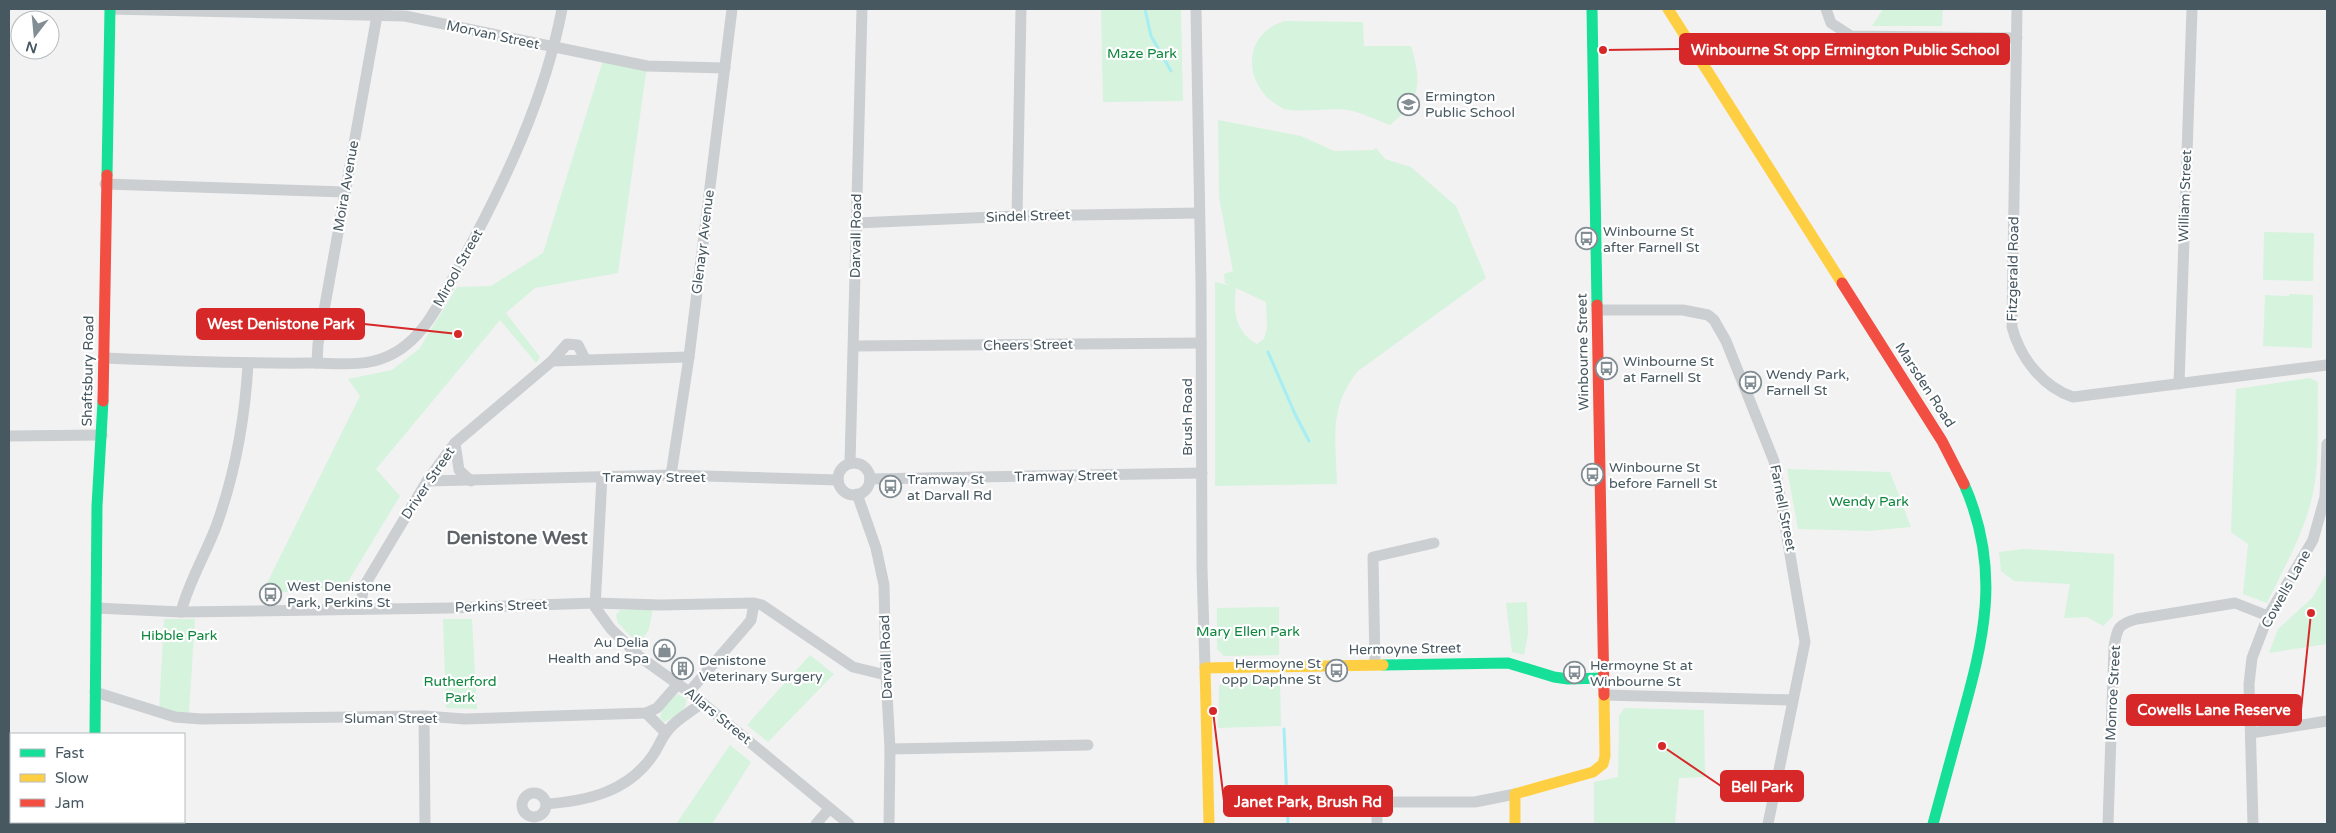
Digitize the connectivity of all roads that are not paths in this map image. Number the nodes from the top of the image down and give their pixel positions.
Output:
1 (110, 9) edge
2 (562, 9) edge
3 (732, 9) edge
4 (862, 9) edge
5 (1021, 9) edge
6 (1196, 9) edge
7 (1592, 9) edge
8 (1668, 9) edge
9 (1826, 9) edge
10 (2017, 9) edge
11 (2192, 9) edge
12 (377, 12) edge
13 (2017, 38) junction
14 (554, 48) junction
15 (725, 68) junction
16 (106, 184) junction
17 (345, 192) junction
18 (1199, 214) junction
19 (1017, 216) junction
20 (856, 223) junction
21 (1597, 310) junction
22 (1201, 343) junction
23 (855, 346) junction
24 (689, 357) junction
25 (103, 358) junction
26 (586, 359) junction
27 (552, 361) junction
28 (317, 363) junction
29 (248, 364) junction
30 (2327, 365) edge
31 (2179, 384) junction
32 (102, 434) junction
33 (9, 436) edge
34 (456, 443) junction
35 (2327, 444) edge
36 (850, 463) junction
37 (1202, 473) junction
38 (670, 475) junction
39 (602, 477) junction
40 (870, 479) junction
41 (838, 480) junction
42 (426, 481) junction
43 (471, 481) junction
44 (857, 494) junction
45 (1434, 543) dead end
46 (595, 602) junction
47 (754, 604) junction
48 (96, 608) junction
49 (361, 609) junction
50 (181, 612) junction
51 (2268, 616) junction
52 (1375, 664) junction
53 (1206, 668) junction
54 (886, 675) junction
55 (1603, 678) junction
56 (678, 684) junction
57 (96, 692) junction
58 (689, 692) junction
59 (1605, 695) junction
60 (1792, 700) junction
61 (702, 703) junction
62 (646, 713) junction
63 (424, 716) junction
64 (2327, 721) edge
65 (95, 733) edge
66 (666, 733) junction
67 (2251, 733) junction
68 (1088, 745) dead end
69 (890, 750) junction
70 (1515, 794) junction
71 (546, 804) dead end
72 (829, 809) junction
73 (425, 824) edge
74 (816, 824) edge
75 (849, 824) edge
76 (889, 824) edge
77 (1209, 824) edge
78 (1377, 824) edge
79 (1515, 824) edge
80 (1768, 824) edge
81 (1933, 824) edge
82 (2108, 824) edge
83 (2252, 824) edge

1 - 12 street, Morvan Street
1 - 16 street, Shaftsbury Road
2 - 14 street, Mirool Street
3 - 15 street, Glenayr Avenue
4 - 20 street, Darvall Road
5 - 19 street
6 - 18 street, Brush Road
7 - 21 street, Winbourne Street
8 - 81 street, Marsden Road
9 - 13 street
10 - 13 street, Fitzgerald Road
11 - 31 street, William Street
12 - 14 street, Morvan Street
12 - 17 street, Moira Avenue
13 - 31 street, Fitzgerald Road
14 - 15 street, Morvan Street
14 - 28 street, Mirool Street
15 - 24 street, Glenayr Avenue
16 - 17 street
16 - 25 street, Shaftsbury Road
17 - 28 street, Moira Avenue
18 - 19 street, Sindel Street
18 - 22 street, Brush Road
19 - 20 street, Sindel Street
20 - 23 street, Darvall Road
21 - 55 street, Winbourne Street
21 - 60 street, Farnell Street
22 - 23 street, Cheers Street
22 - 37 street, Brush Road
23 - 36 street, Darvall Road
24 - 26 street
24 - 38 street, Glenayr Avenue
25 - 29 street, Mirool Street
25 - 32 street, Shaftsbury Road
26 - 27 street
26 - 27 street, Driver Street
27 - 34 street, Driver Street
28 - 29 street, Mirool Street
29 - 50 street
30 - 31 street, Fitzgerald Road
32 - 33 street
32 - 48 street, Shaftsbury Road
34 - 42 street, Driver Street
34 - 43 street
35 - 51 street, Cowells Lane
36 - 40 street
36 - 41 street
37 - 40 street, Tramway Street
37 - 53 street, Brush Road
38 - 39 street, Tramway Street
38 - 41 street, Tramway Street
39 - 43 street, Tramway Street
39 - 46 street
40 - 44 street
41 - 44 street
42 - 43 street, Tramway Street
42 - 49 street, Driver Street
44 - 54 street, Darvall Road
45 - 52 street
46 - 47 street, Perkins Street
46 - 49 street, Perkins Street
46 - 56 street, Allars Street
47 - 54 street, Perkins Street
47 - 58 street
48 - 50 street, Perkins Street
48 - 57 street, Shaftsbury Road
49 - 50 street, Perkins Street
51 - 67 street, Cowells Lane
51 - 82 street, Monroe Street
52 - 53 street, Hermoyne Street
52 - 55 street, Hermoyne Street
53 - 77 street, Brush Road
54 - 69 street, Darvall Road
55 - 59 street, Winbourne Street
56 - 58 street, Allars Street
56 - 62 street
57 - 63 street, Sluman Street
57 - 65 street, Shaftsbury Road
58 - 61 street, Allars Street
59 - 60 street
59 - 70 street, Winbourne Street
60 - 80 street, Farnell Street
61 - 66 street
61 - 72 street, Allars Street
62 - 63 street, Sluman Street
62 - 66 street
63 - 73 street
64 - 67 street
66 - 71 street
67 - 83 street, Cowells Lane
68 - 69 street
69 - 76 street, Darvall Road
70 - 78 street
70 - 79 street
72 - 74 street
72 - 75 street, Allars Street

